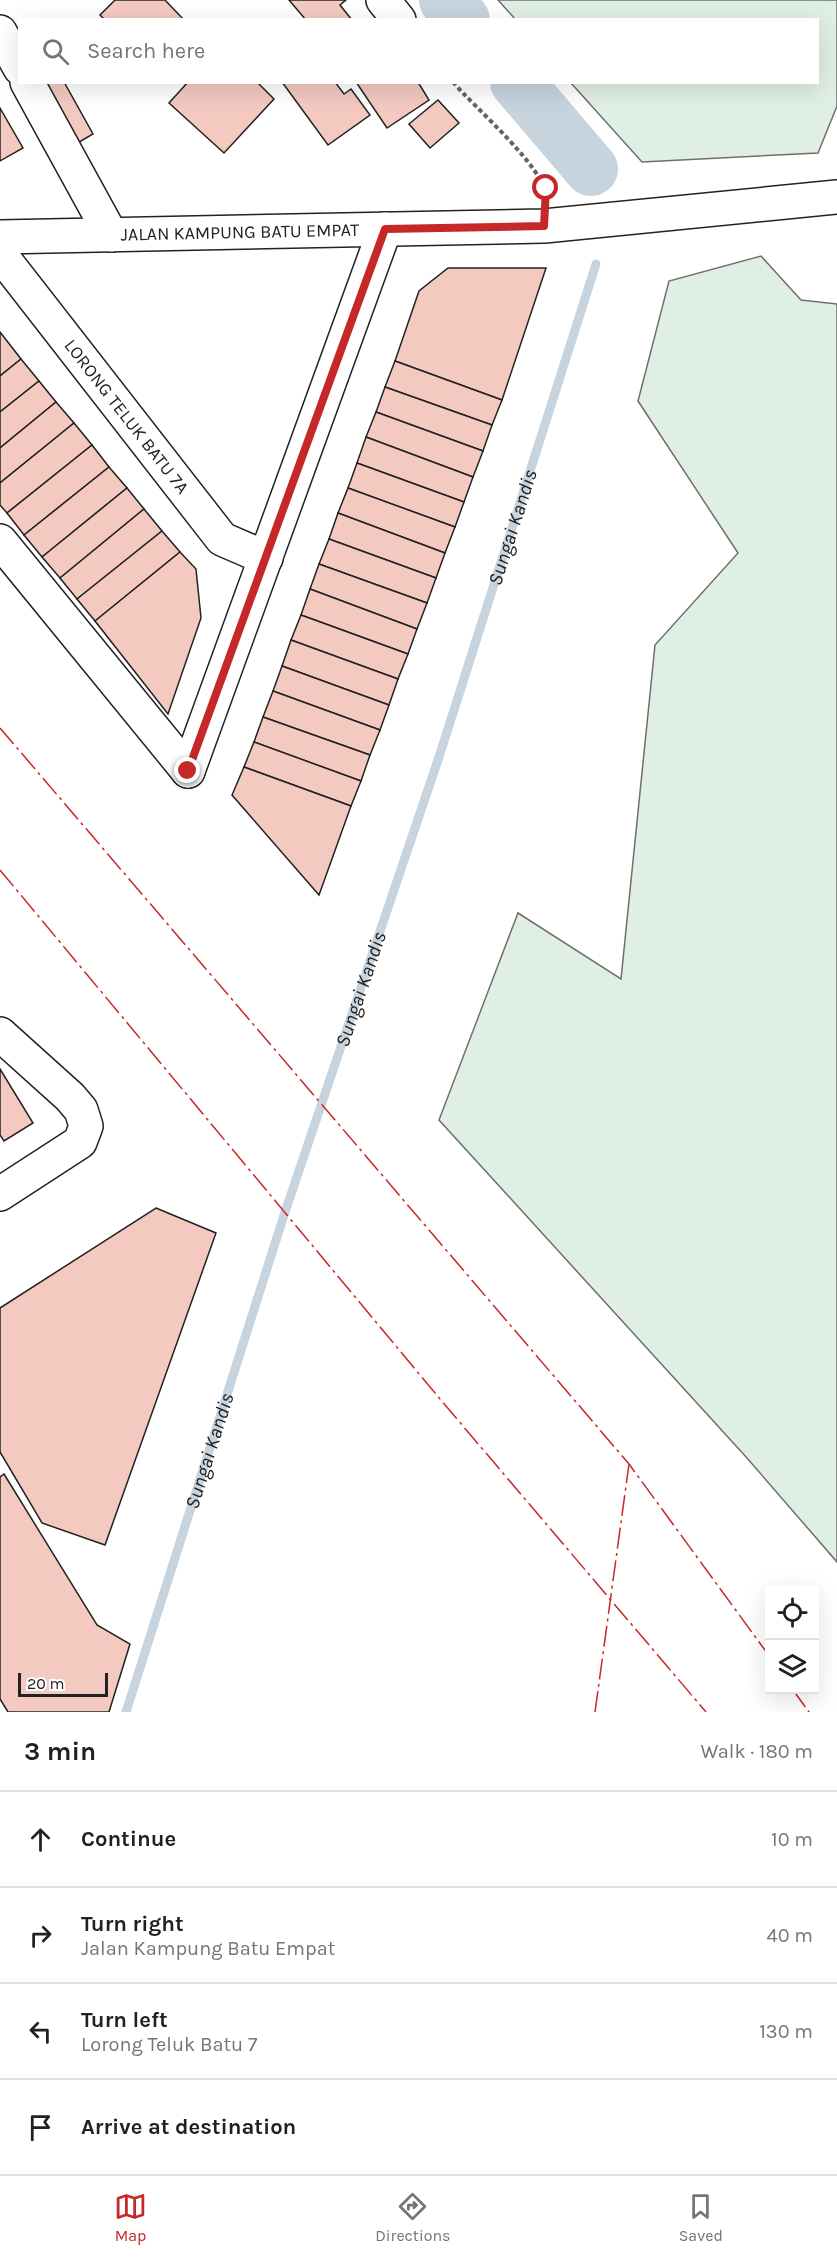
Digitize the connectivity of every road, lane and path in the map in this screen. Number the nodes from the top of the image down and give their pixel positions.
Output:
1 (382, 0) edge
2 (397, 18) edge
3 (0, 32) edge
4 (18, 64) edge
5 (28, 84) edge
6 (455, 84) edge
7 (837, 197) edge
8 (544, 226) junction
9 (385, 229) junction
10 (111, 235) junction
11 (0, 237) edge
12 (0, 254) edge
13 (0, 541) edge
14 (266, 558) junction
15 (0, 1034) edge
16 (0, 1194) edge

1 - 2 street
3 - 4 street
5 - 10 street
6 - 8 path
7 - 8 street, JALAN KAMPUNG BATU EMPAT
8 - 9 street, JALAN KAMPUNG BATU EMPAT
9 - 10 street, JALAN KAMPUNG BATU EMPAT
9 - 14 street
10 - 11 street, JALAN KAMPUNG BATU EMPAT
12 - 14 street, LORONG TELUK BATU 7A
13 - 14 street
15 - 16 street

